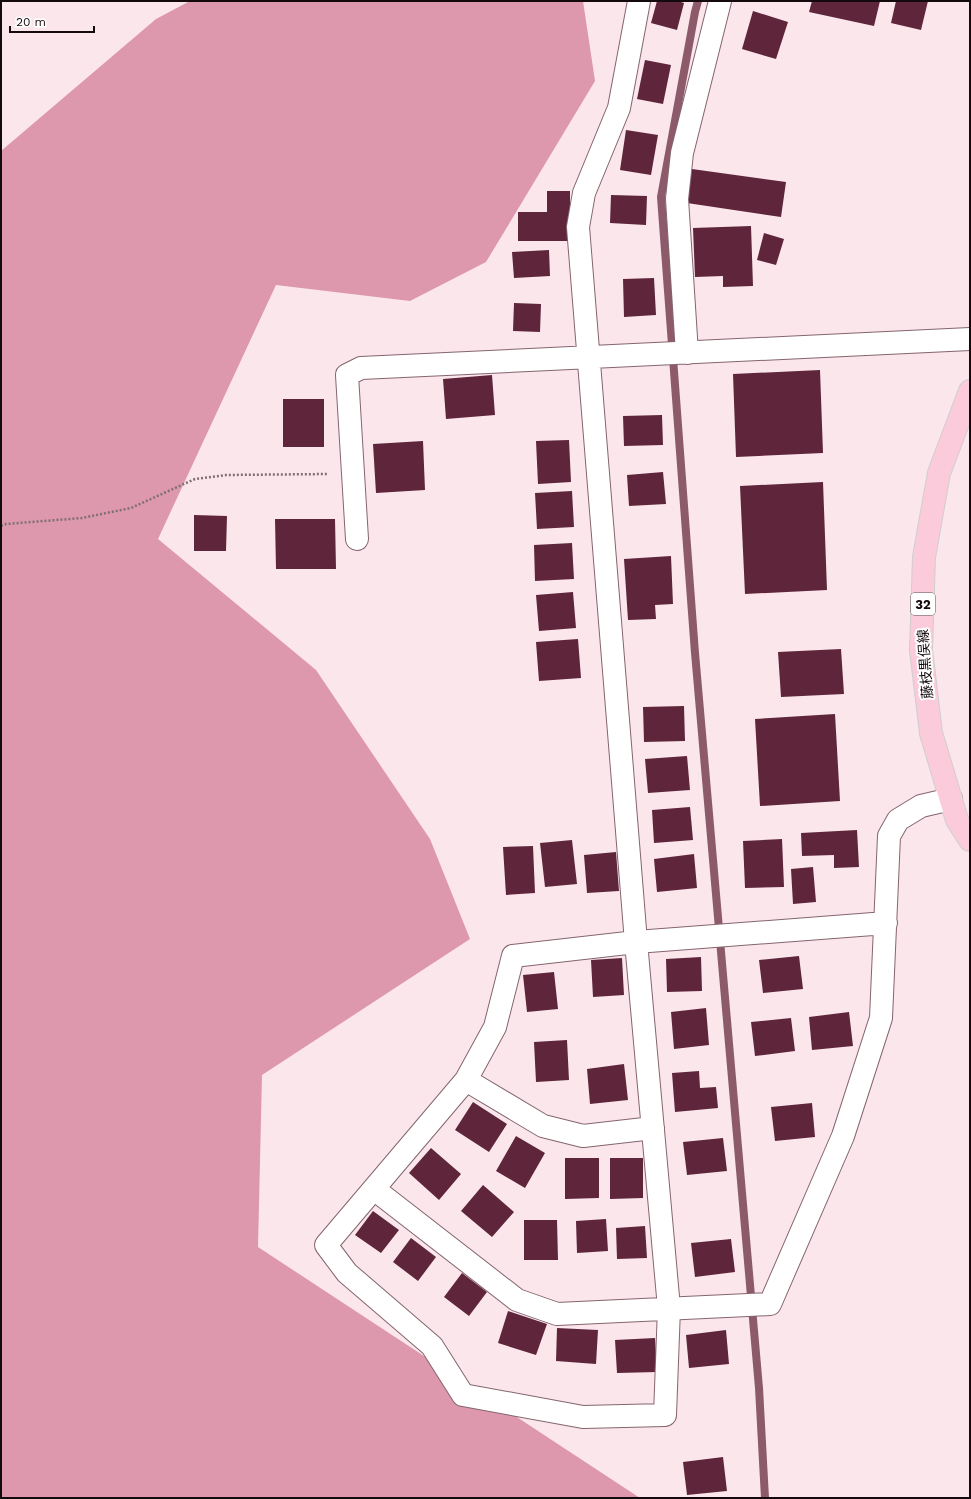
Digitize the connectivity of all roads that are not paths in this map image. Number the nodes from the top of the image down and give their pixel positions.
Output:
1 (639, 1) edge
2 (720, 1) edge
3 (970, 339) edge
4 (687, 353) junction
5 (589, 357) junction
6 (970, 391) edge
7 (357, 539) dead end
8 (951, 799) junction
9 (970, 840) edge
10 (886, 924) junction
11 (636, 942) junction
12 (466, 1080) junction
13 (653, 1128) junction
14 (374, 1189) junction
15 (669, 1308) junction

1 - 5 street
2 - 4 street
3 - 4 street
4 - 5 street
5 - 7 street
5 - 11 street
6 - 8 main road, 藤枝黒俣線 / 32
8 - 9 main road, 藤枝黒俣線 / 32
8 - 10 street
10 - 11 street
10 - 15 street
11 - 12 street
11 - 13 street
12 - 13 street
12 - 14 street
13 - 15 street
14 - 15 street
14 - 15 street

